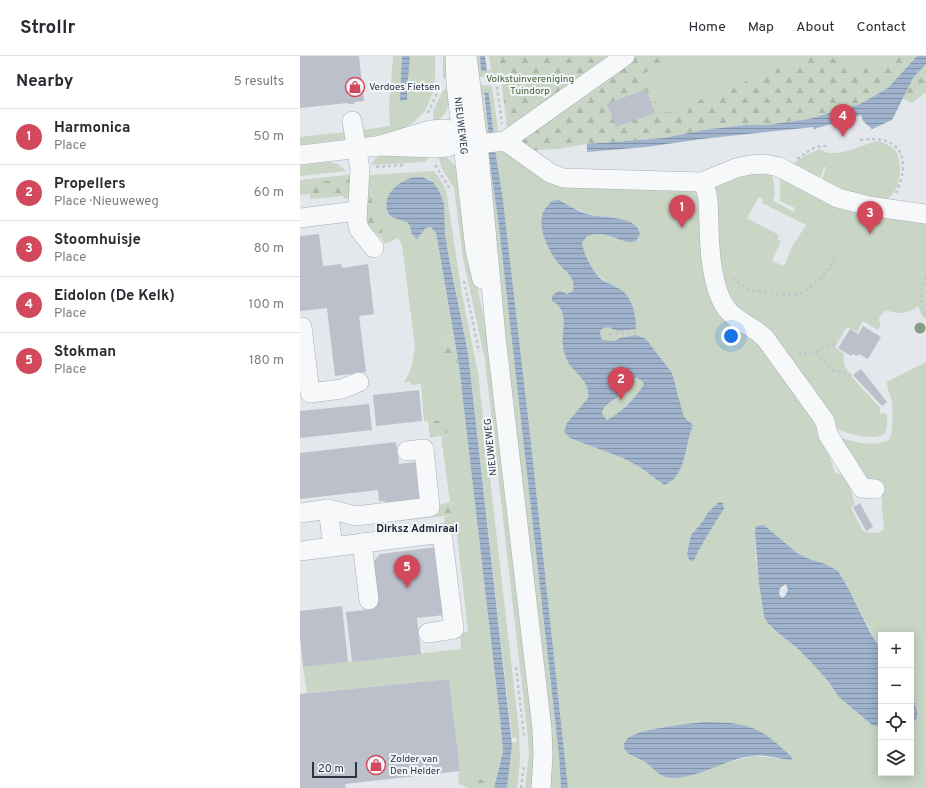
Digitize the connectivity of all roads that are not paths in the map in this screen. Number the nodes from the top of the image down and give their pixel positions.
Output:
1 (455, 56) edge
2 (467, 56) edge
3 (625, 56) edge
4 (352, 121) dead end
5 (470, 140) junction
6 (504, 141) junction
7 (357, 148) junction
8 (300, 155) edge
9 (702, 182) junction
10 (357, 211) junction
11 (926, 214) edge
12 (300, 218) edge
13 (374, 248) dead end
14 (302, 327) dead end
15 (304, 374) edge
16 (359, 382) dead end
17 (407, 451) dead end
18 (875, 489) dead end
19 (328, 509) junction
20 (300, 513) edge
21 (362, 543) junction
22 (337, 547) junction
23 (300, 551) edge
24 (369, 600) dead end
25 (428, 633) dead end
26 (541, 788) edge

1 - 5 street, NIEUWEWEG
2 - 5 street, NIEUWEWEG
3 - 6 street
4 - 7 street
5 - 6 street
5 - 7 street
5 - 26 street, NIEUWEWEG
6 - 9 street
7 - 8 street
7 - 10 street
9 - 11 street
9 - 18 street
10 - 12 street
10 - 13 street
14 - 15 street
15 - 16 street
17 - 19 street
19 - 20 street
19 - 22 street
21 - 22 street
21 - 24 street
21 - 25 street
22 - 23 street

